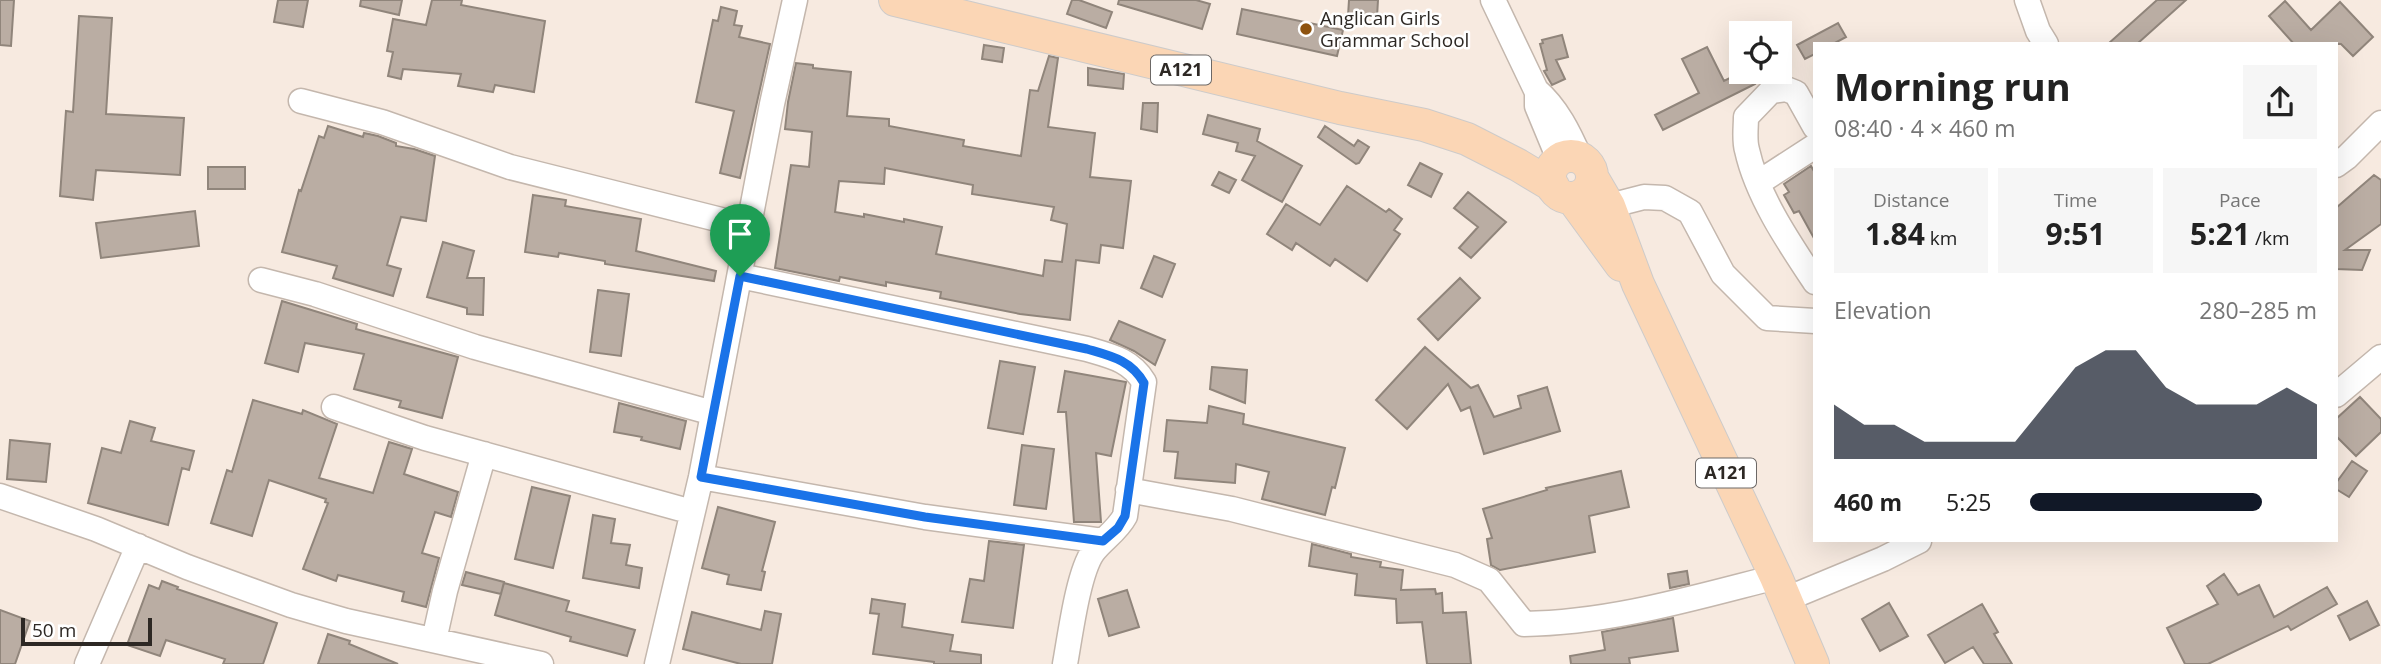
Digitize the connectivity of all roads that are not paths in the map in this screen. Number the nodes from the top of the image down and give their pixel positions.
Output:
1 (795, 0) edge
2 (895, 0) edge
3 (1493, 0) edge
4 (2027, 0) edge
5 (2045, 42) edge
6 (301, 101) dead end
7 (1813, 123) edge
8 (2381, 123) edge
9 (1813, 147) edge
10 (2338, 164) edge
11 (1569, 174) junction
12 (1758, 183) junction
13 (1609, 206) junction
14 (749, 227) junction
15 (740, 276) junction
16 (1813, 279) edge
17 (261, 280) dead end
18 (1638, 284) junction
19 (1813, 321) edge
20 (2381, 357) edge
21 (2338, 393) edge
22 (334, 407) dead end
23 (713, 413) junction
24 (484, 454) junction
25 (701, 477) junction
26 (1128, 490) junction
27 (0, 496) edge
28 (692, 512) junction
29 (1103, 541) junction
30 (1917, 542) edge
31 (138, 546) junction
32 (1780, 589) junction
33 (434, 640) junction
34 (87, 664) edge
35 (541, 664) edge
36 (657, 664) edge
37 (1065, 664) edge
38 (1812, 664) edge

1 - 14 street
2 - 11 main road, A121
3 - 11 street
4 - 5 street
6 - 14 street
7 - 12 street
8 - 10 street
9 - 12 street
11 - 13 main road, A121
11 - 18 main road, A121
12 - 16 street
13 - 18 main road, A121
13 - 19 street
14 - 15 street
15 - 23 street
15 - 26 street
17 - 23 street
18 - 32 main road, A121
20 - 21 street
22 - 24 street
23 - 25 street
24 - 28 street
24 - 33 street
25 - 28 street
25 - 29 street
26 - 29 street
26 - 32 street
27 - 31 street
28 - 36 street
29 - 37 street
30 - 32 street
31 - 33 street
31 - 34 street
32 - 38 main road, A121
33 - 35 street

